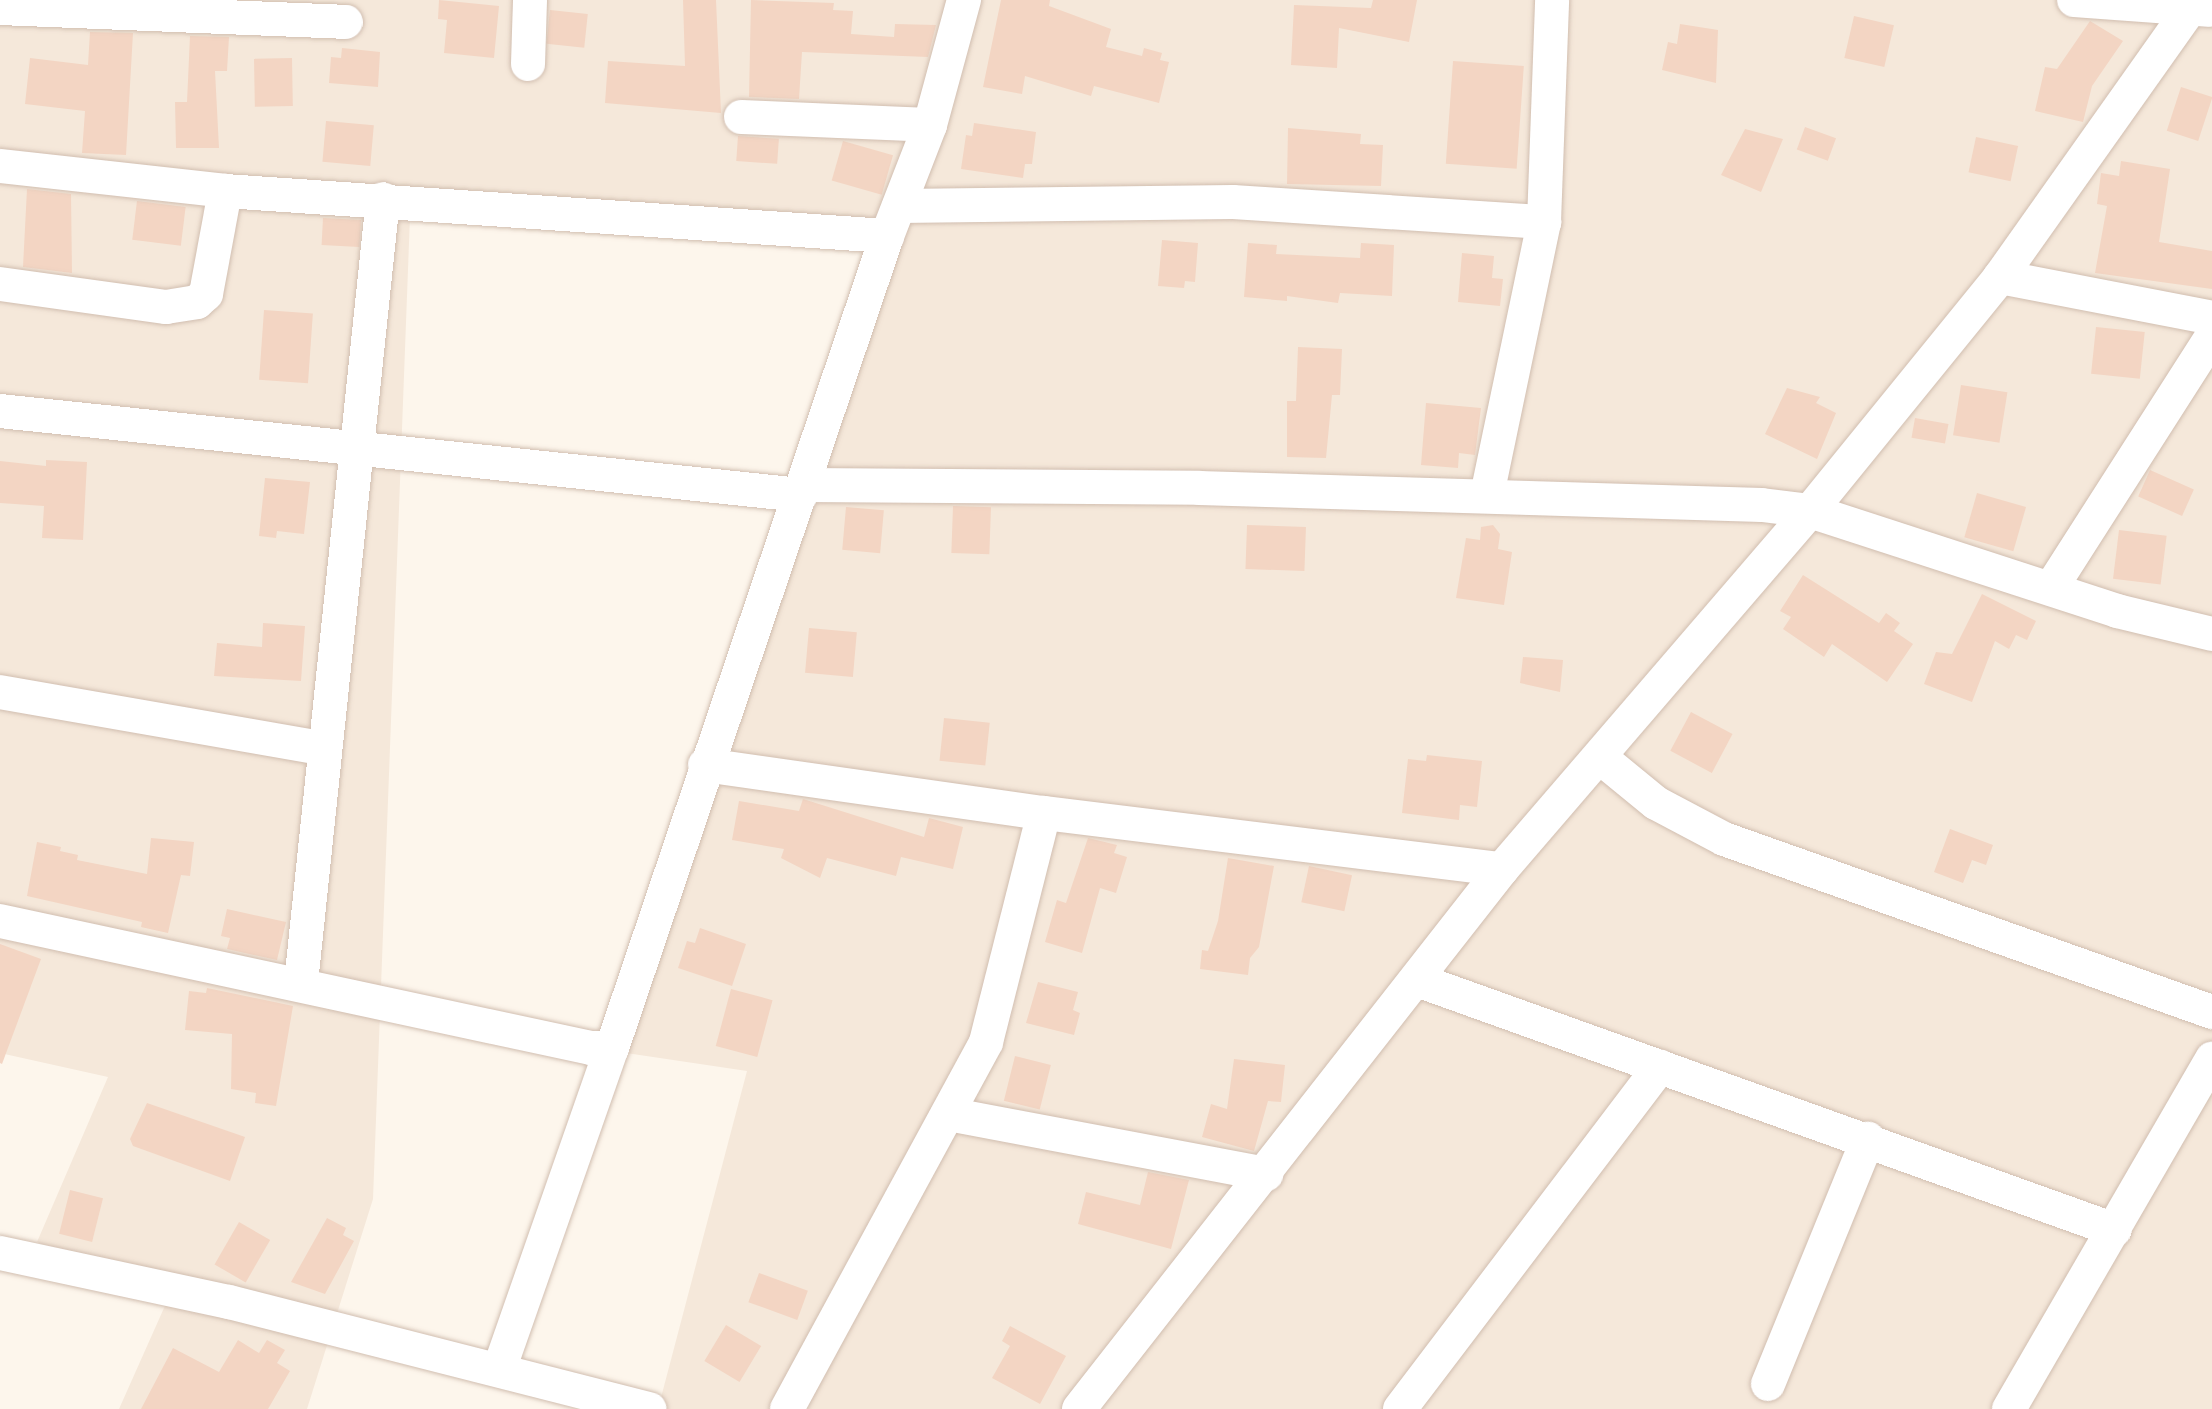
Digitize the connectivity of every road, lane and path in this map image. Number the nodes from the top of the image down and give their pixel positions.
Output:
1 (530, 0) edge
2 (964, 0) edge
3 (1552, 0) edge
4 (2074, 0) edge
5 (0, 8) edge
6 (2201, 10) edge
7 (346, 22) dead end
8 (528, 64) dead end
9 (741, 117) dead end
10 (930, 125) junction
11 (0, 166) edge
12 (225, 191) junction
13 (383, 199) junction
14 (893, 221) junction
15 (1544, 222) junction
16 (2000, 277) junction
17 (0, 284) edge
18 (2212, 318) edge
19 (2212, 336) edge
20 (0, 411) edge
21 (355, 452) junction
22 (803, 490) junction
23 (1487, 495) junction
24 (1810, 511) junction
25 (2051, 588) junction
26 (2212, 634) edge
27 (0, 692) edge
28 (321, 748) junction
29 (1601, 758) junction
30 (705, 765) junction
31 (1044, 813) junction
32 (1502, 869) junction
33 (0, 921) edge
34 (1417, 980) junction
35 (301, 983) junction
36 (2212, 1012) edge
37 (612, 1048) junction
38 (2212, 1059) edge
39 (1660, 1066) junction
40 (948, 1114) junction
41 (1868, 1139) junction
42 (1266, 1174) junction
43 (2115, 1230) junction
44 (0, 1253) edge
45 (500, 1367) junction
46 (1768, 1384) dead end
47 (650, 1409) edge
48 (787, 1409) edge
49 (1079, 1409) edge
50 (1400, 1409) edge
51 (2009, 1409) edge

1 - 8 street
2 - 10 street
3 - 15 street
4 - 6 street
5 - 7 street
6 - 16 street
9 - 10 street
10 - 14 street
11 - 12 street
12 - 13 street
12 - 17 street
13 - 14 street
13 - 21 street
14 - 15 street
14 - 22 street
15 - 23 street
16 - 18 street
16 - 24 street
19 - 25 street
20 - 21 street
21 - 22 street
21 - 28 street
22 - 23 street
22 - 30 street
23 - 24 street
24 - 25 street
24 - 29 street
25 - 26 street
27 - 28 street
28 - 35 street
29 - 32 street
29 - 36 street
30 - 31 street
30 - 37 street
31 - 32 street
31 - 40 street
32 - 34 street
33 - 35 street
34 - 39 street
34 - 42 street
35 - 37 street
37 - 45 street
38 - 43 street
39 - 41 street
39 - 50 street
40 - 42 street
40 - 48 street
41 - 43 street
41 - 46 street
42 - 49 street
43 - 51 street
44 - 45 street
45 - 47 street

